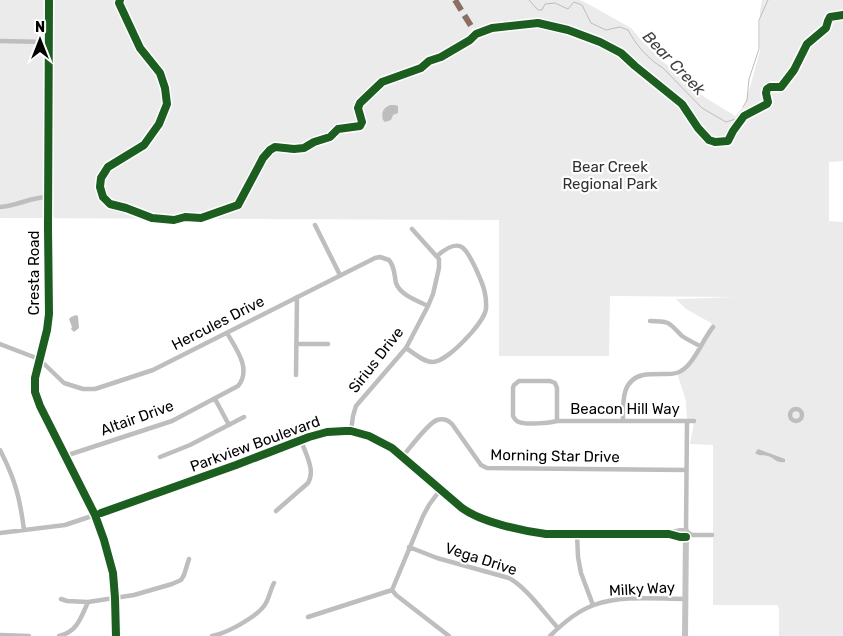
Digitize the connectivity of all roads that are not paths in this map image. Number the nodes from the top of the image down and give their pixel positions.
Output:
1 (49, 0) edge
2 (0, 42) edge
3 (48, 42) junction
4 (48, 197) junction
5 (0, 207) edge
6 (315, 225) dead end
7 (412, 229) dead end
8 (437, 256) junction
9 (340, 275) junction
10 (297, 297) junction
11 (428, 306) junction
12 (650, 321) dead end
13 (713, 327) dead end
14 (227, 333) junction
15 (0, 344) edge
16 (296, 344) junction
17 (328, 344) dead end
18 (700, 346) junction
19 (406, 348) junction
20 (39, 359) junction
21 (296, 375) dead end
22 (215, 399) junction
23 (244, 418) dead end
24 (557, 421) junction
25 (623, 421) junction
26 (686, 421) junction
27 (694, 422) dead end
28 (229, 425) junction
29 (351, 432) junction
30 (301, 440) junction
31 (0, 450) edge
32 (65, 456) junction
33 (403, 456) junction
34 (160, 457) dead end
35 (686, 470) junction
36 (440, 490) junction
37 (276, 511) dead end
38 (95, 516) junction
39 (24, 530) junction
40 (0, 533) edge
41 (577, 534) junction
42 (686, 534) junction
43 (712, 535) dead end
44 (409, 547) junction
45 (189, 559) dead end
46 (274, 584) dead end
47 (392, 590) junction
48 (115, 598) junction
49 (61, 599) dead end
50 (685, 599) junction
51 (88, 602) junction
52 (593, 605) junction
53 (308, 617) dead end
54 (558, 628) junction
55 (0, 635) edge
56 (29, 636) edge
57 (59, 636) edge
58 (116, 636) edge
59 (212, 636) edge
60 (449, 636) edge
61 (550, 636) edge
62 (685, 636) edge

1 - 3 street, Cresta Road
2 - 3 street
3 - 4 street, Cresta Road
4 - 5 street
4 - 20 street, Cresta Road
6 - 9 street
7 - 8 street
8 - 11 street, Sirius Drive
8 - 19 street
9 - 10 street, Hercules Drive
9 - 11 street, Hercules Drive
10 - 14 street, Hercules Drive
10 - 16 street
11 - 19 street, Sirius Drive
12 - 18 street
13 - 18 street
14 - 20 street, Hercules Drive
14 - 22 street, Altair Drive
15 - 20 street, Hercules Drive
16 - 17 street
16 - 21 street
18 - 25 street
19 - 29 street, Sirius Drive
20 - 32 street, Cresta Road
22 - 28 street
22 - 32 street, Altair Drive
23 - 28 street
24 - 24 street, Beacon Hill Way
24 - 25 street, Beacon Hill Way
25 - 26 street, Beacon Hill Way
26 - 27 street, Beacon Hill Way
26 - 35 street
28 - 34 street
29 - 30 street, Parkview Boulevard
29 - 33 street, Parkview Boulevard
30 - 37 street
30 - 38 street, Parkview Boulevard
31 - 39 street
32 - 38 street, Cresta Road
33 - 35 street, Morning Star Drive
33 - 36 street, Parkview Boulevard
35 - 42 street
36 - 41 street, Parkview Boulevard
36 - 44 street
38 - 39 street, Parkview Boulevard
38 - 48 street, Cresta Road
39 - 40 street, Parkview Boulevard
41 - 42 street, Parkview Boulevard
41 - 52 street
42 - 43 street, Parkview Boulevard
42 - 50 street
44 - 47 street
44 - 54 street, Vega Drive
45 - 48 street
46 - 59 street
47 - 53 street
47 - 60 street
48 - 51 street
48 - 58 street, Cresta Road
49 - 51 street
50 - 52 street, Milky Way
50 - 62 street
51 - 57 street
52 - 54 street, Milky Way
54 - 61 street, Milky Way
55 - 56 street

